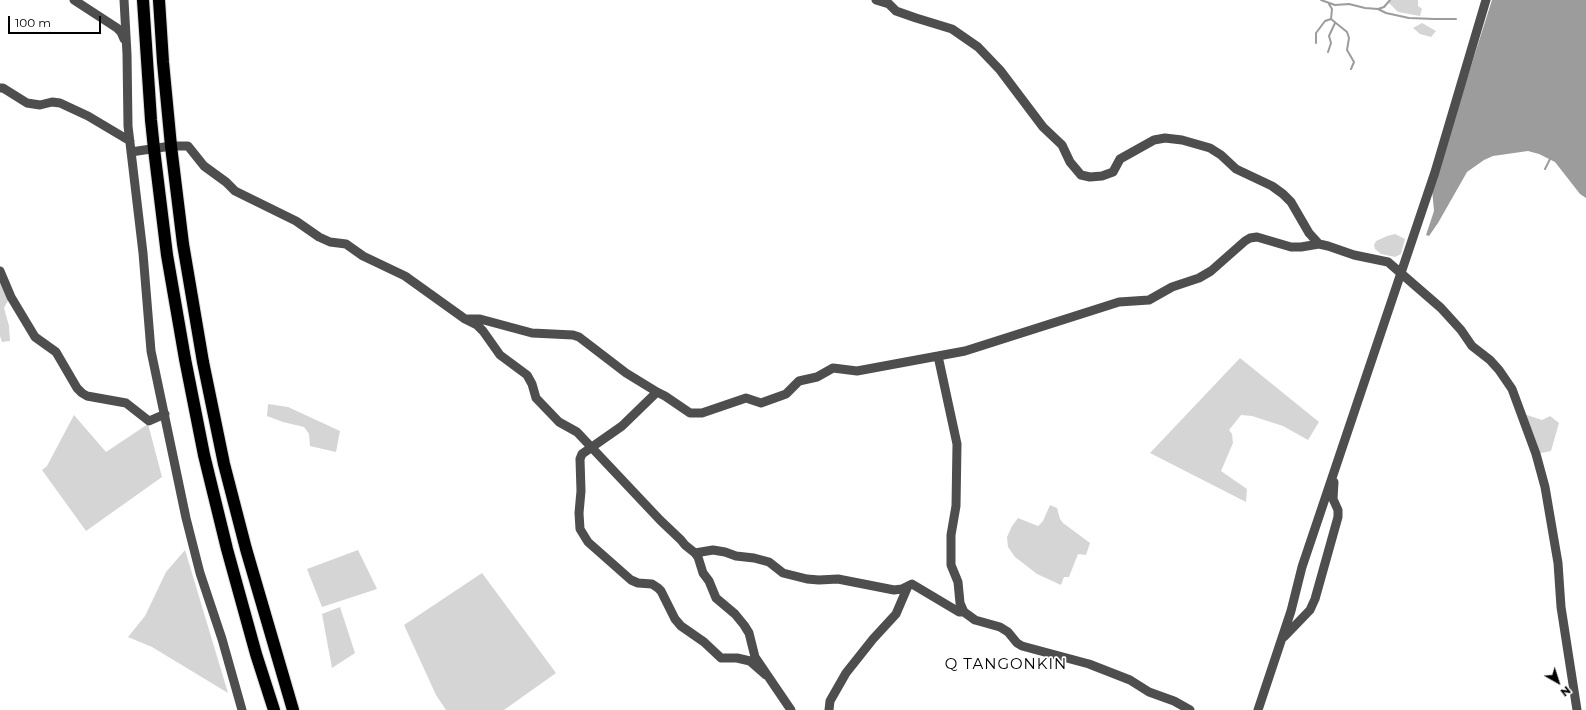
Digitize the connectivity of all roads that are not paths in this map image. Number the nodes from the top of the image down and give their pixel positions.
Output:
1 (74, 0) edge
2 (124, 0) edge
3 (143, 0) edge
4 (159, 0) edge
5 (876, 0) edge
6 (1486, 0) edge
7 (126, 43) junction
8 (0, 88) edge
9 (130, 141) junction
10 (170, 146) junction
11 (154, 149) junction
12 (131, 152) junction
13 (1319, 244) junction
14 (0, 271) edge
15 (1401, 272) junction
16 (465, 319) junction
17 (938, 356) junction
18 (657, 392) junction
19 (165, 414) junction
20 (591, 448) junction
21 (1334, 473) junction
22 (695, 553) junction
23 (908, 586) junction
24 (964, 612) junction
25 (1281, 640) junction
26 (766, 675) junction
27 (242, 710) edge
28 (274, 710) edge
29 (294, 710) edge
30 (791, 710) edge
31 (830, 710) edge
32 (1190, 710) edge
33 (1258, 710) edge
34 (1577, 710) edge

1 - 7 street
2 - 7 street
3 - 11 highway
4 - 10 highway
5 - 13 street
6 - 15 street
7 - 9 street
8 - 9 street
9 - 12 street
10 - 11 street
10 - 16 street
10 - 29 highway
11 - 12 street
11 - 28 highway
12 - 19 street
13 - 15 street
13 - 17 street
14 - 19 street
15 - 21 street
15 - 34 street
16 - 18 street
16 - 20 street
17 - 18 street
17 - 24 street
18 - 20 street
19 - 27 street
20 - 22 street
20 - 26 street
21 - 25 street
21 - 25 street
22 - 23 street
22 - 26 street
23 - 24 street
23 - 31 street
24 - 32 street
25 - 33 street
26 - 30 street

